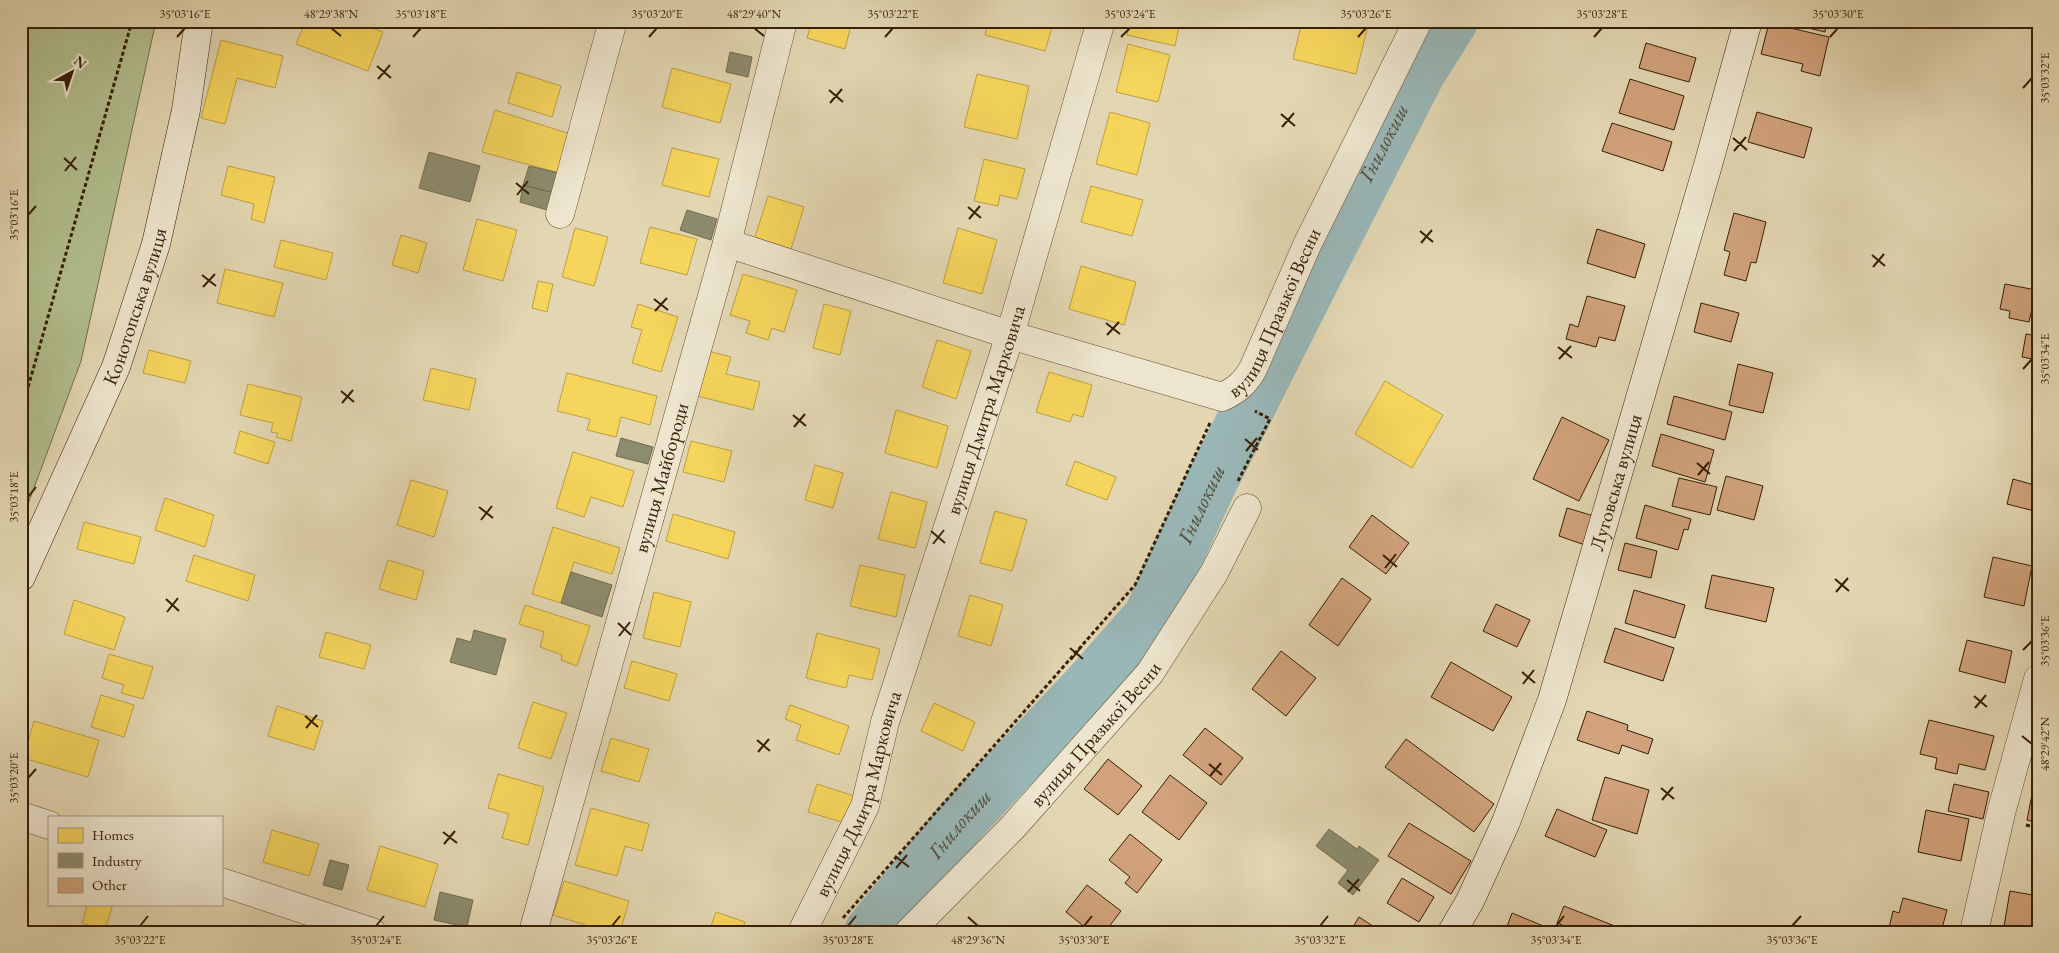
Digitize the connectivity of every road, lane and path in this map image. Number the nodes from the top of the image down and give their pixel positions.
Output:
1 (132, 21) edge
2 (199, 21) edge
3 (613, 21) edge
4 (783, 21) edge
5 (1101, 21) edge
6 (1418, 21) edge
7 (1748, 21) edge
8 (560, 214) dead end
9 (727, 243) junction
10 (1010, 335) junction
11 (1222, 397) junction
12 (21, 412) edge
13 (1256, 412) dead end
14 (1247, 508) joint
15 (21, 577) edge
16 (2038, 679) edge
17 (21, 816) edge
18 (48, 825) edge
19 (222, 882) edge
20 (837, 925) dead end
21 (372, 932) edge
22 (533, 932) edge
23 (802, 932) edge
24 (909, 932) edge
25 (1452, 932) edge
26 (1974, 932) edge

1 - 12 path
2 - 15 street, Конотопська вулиця
3 - 8 street
4 - 9 street, вулиця Майбороди
5 - 10 street, вулиця Дмитра Марковича
6 - 11 street, вулиця Празької Весни
7 - 25 street, Луговська вулиця
9 - 10 street, вулиця Празької Весни
9 - 22 street, вулиця Майбороди
10 - 11 street, вулиця Празької Весни
10 - 23 street, вулиця Дмитра Марковича
11 - 20 path
13 - 14 path
14 - 24 street, вулиця Празької Весни
16 - 26 street
17 - 18 street
19 - 21 street

